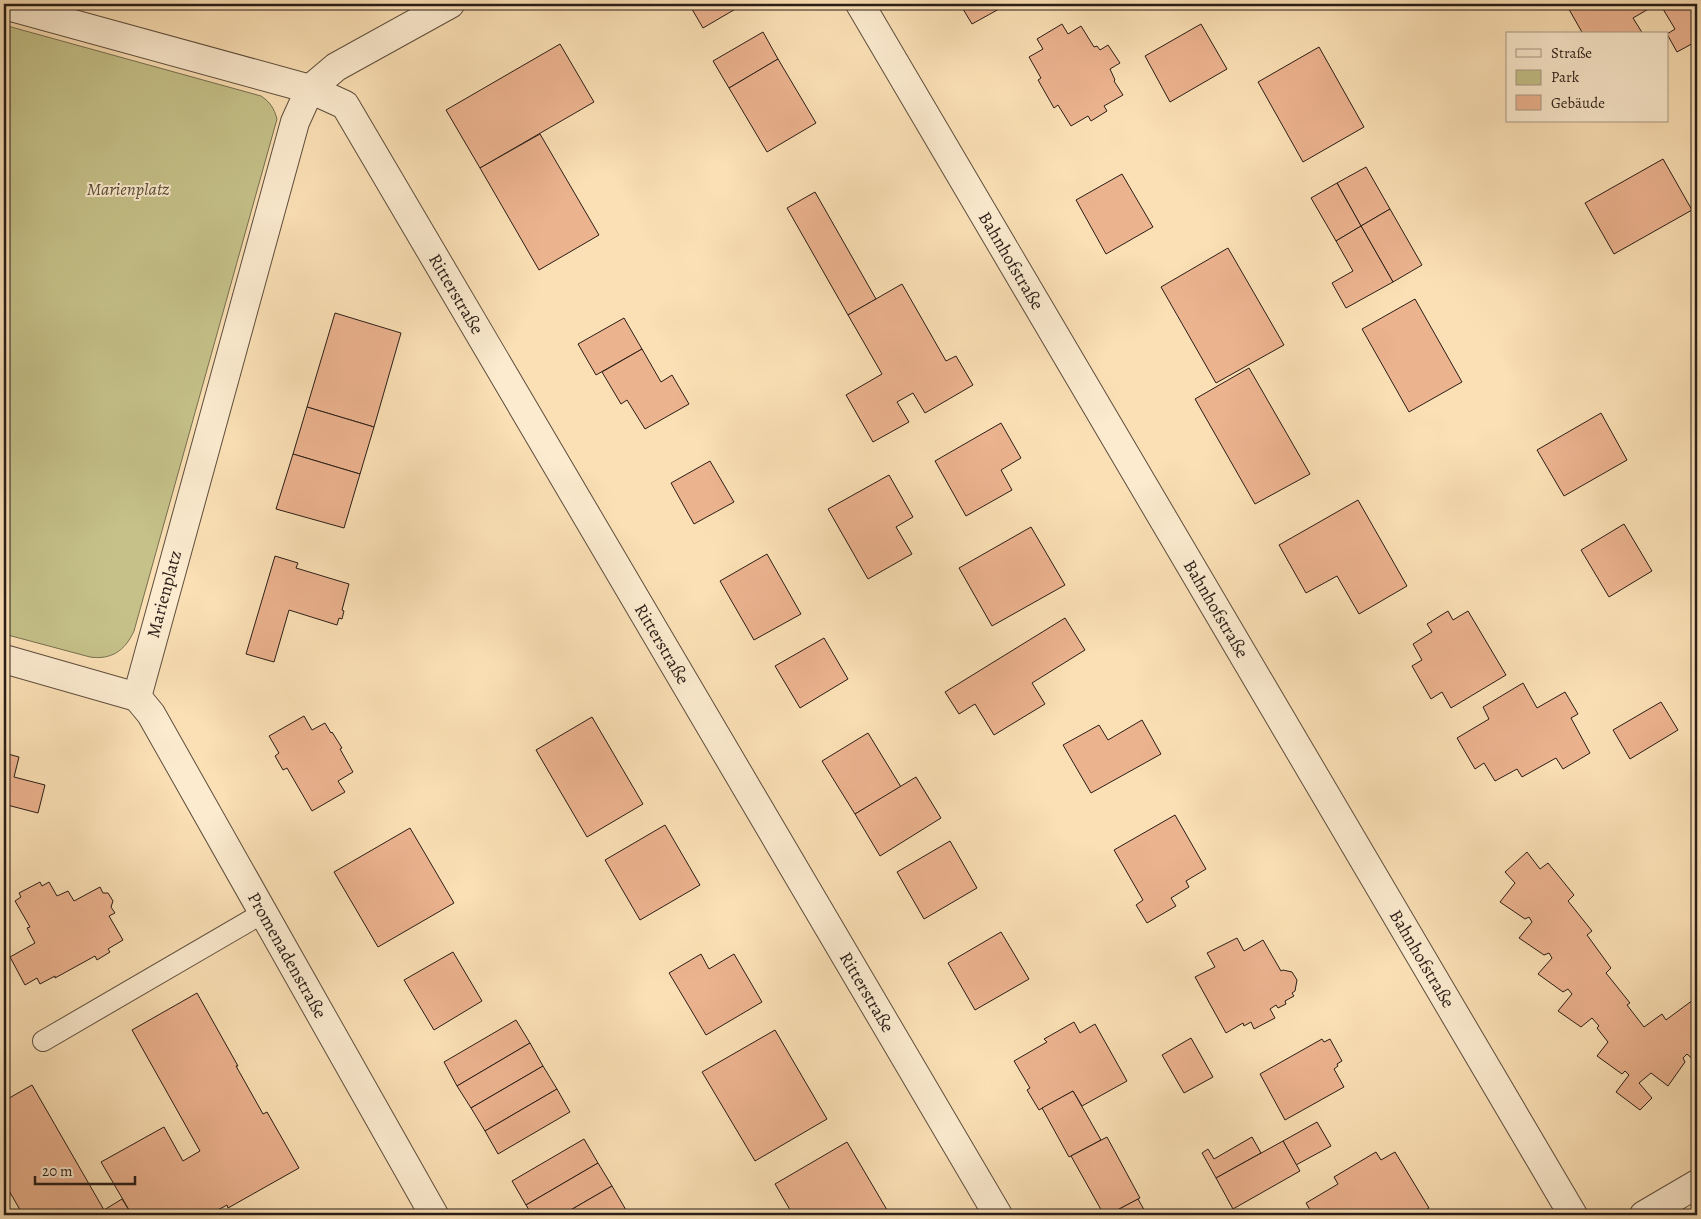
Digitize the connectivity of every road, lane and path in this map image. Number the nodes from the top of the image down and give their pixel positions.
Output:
1 (450, 4) edge
2 (860, 4) edge
3 (4, 5) edge
4 (310, 89) junction
5 (4, 659) edge
6 (137, 697) junction
7 (263, 913) junction
8 (43, 1042) dead end
9 (1697, 1184) edge
10 (434, 1215) edge
11 (998, 1215) edge
12 (1573, 1215) edge
13 (1644, 1215) edge

1 - 4 street
2 - 12 street, Bahnhofstraße
3 - 4 street
4 - 6 street, Marienplatz
4 - 11 street, Ritterstraße
5 - 6 street
6 - 7 street, Promenadenstraße
7 - 8 lane
7 - 10 street, Promenadenstraße
9 - 13 street

